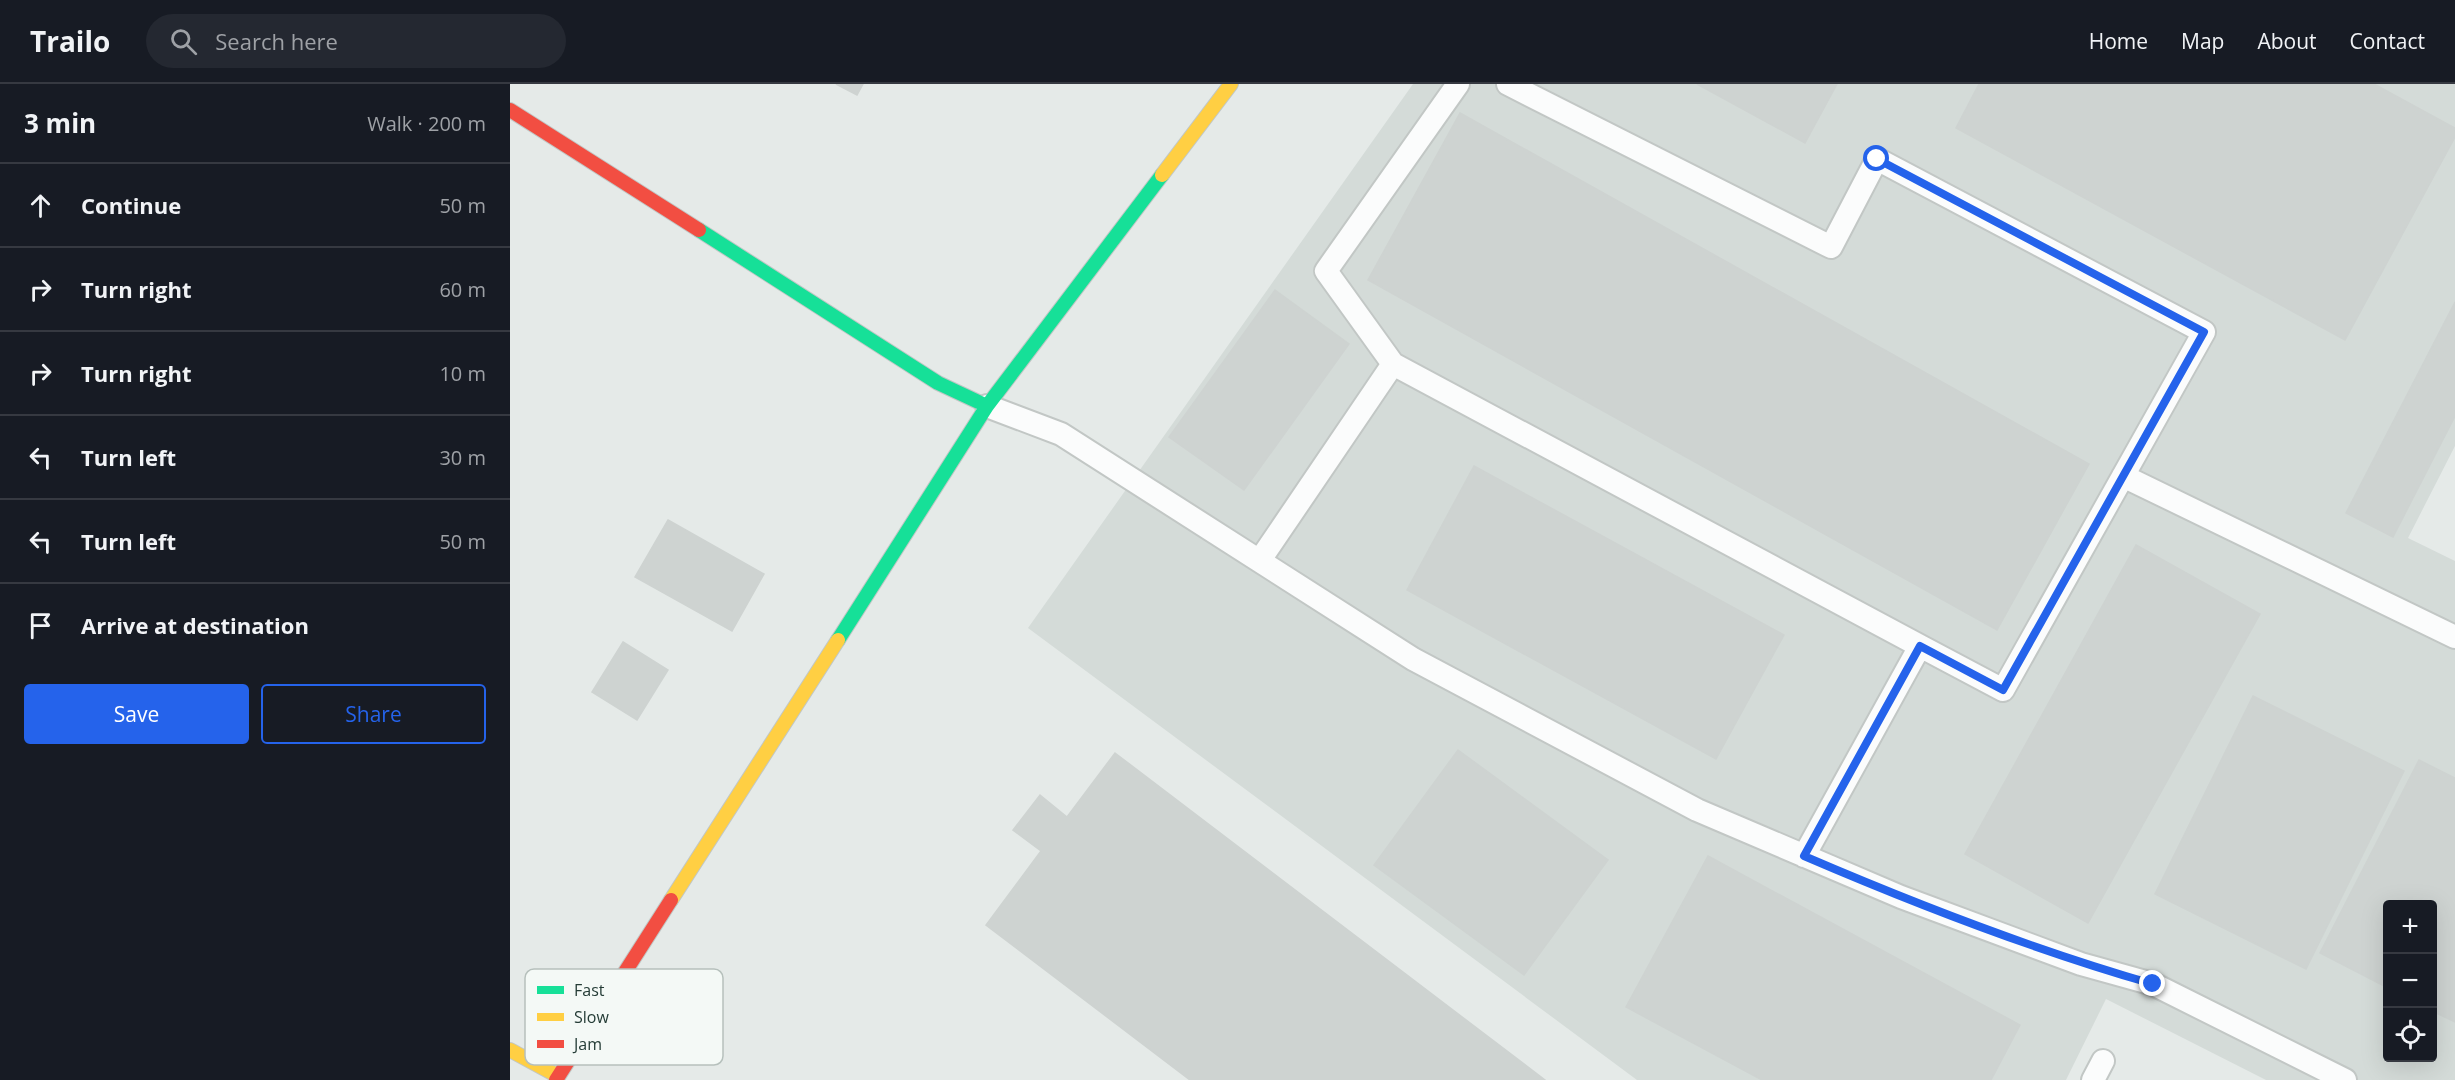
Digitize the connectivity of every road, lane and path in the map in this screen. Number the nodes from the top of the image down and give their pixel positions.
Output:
1 (1231, 84) edge
2 (1458, 84) edge
3 (1508, 84) edge
4 (510, 110) edge
5 (1393, 364) junction
6 (987, 406) junction
7 (2123, 476) junction
8 (1260, 560) junction
9 (2455, 637) edge
10 (1920, 646) junction
11 (1804, 856) junction
12 (627, 969) edge
13 (510, 1050) edge
14 (525, 1059) edge
15 (535, 1065) edge
16 (565, 1065) edge
17 (557, 1078) edge
18 (2344, 1080) edge

1 - 6 street
2 - 5 lane
3 - 7 lane
4 - 6 street
5 - 8 lane
5 - 10 lane
6 - 8 lane
6 - 12 street
7 - 9 lane
7 - 10 lane
8 - 11 lane
10 - 11 lane
11 - 18 lane
13 - 14 street
15 - 17 street
16 - 17 street

